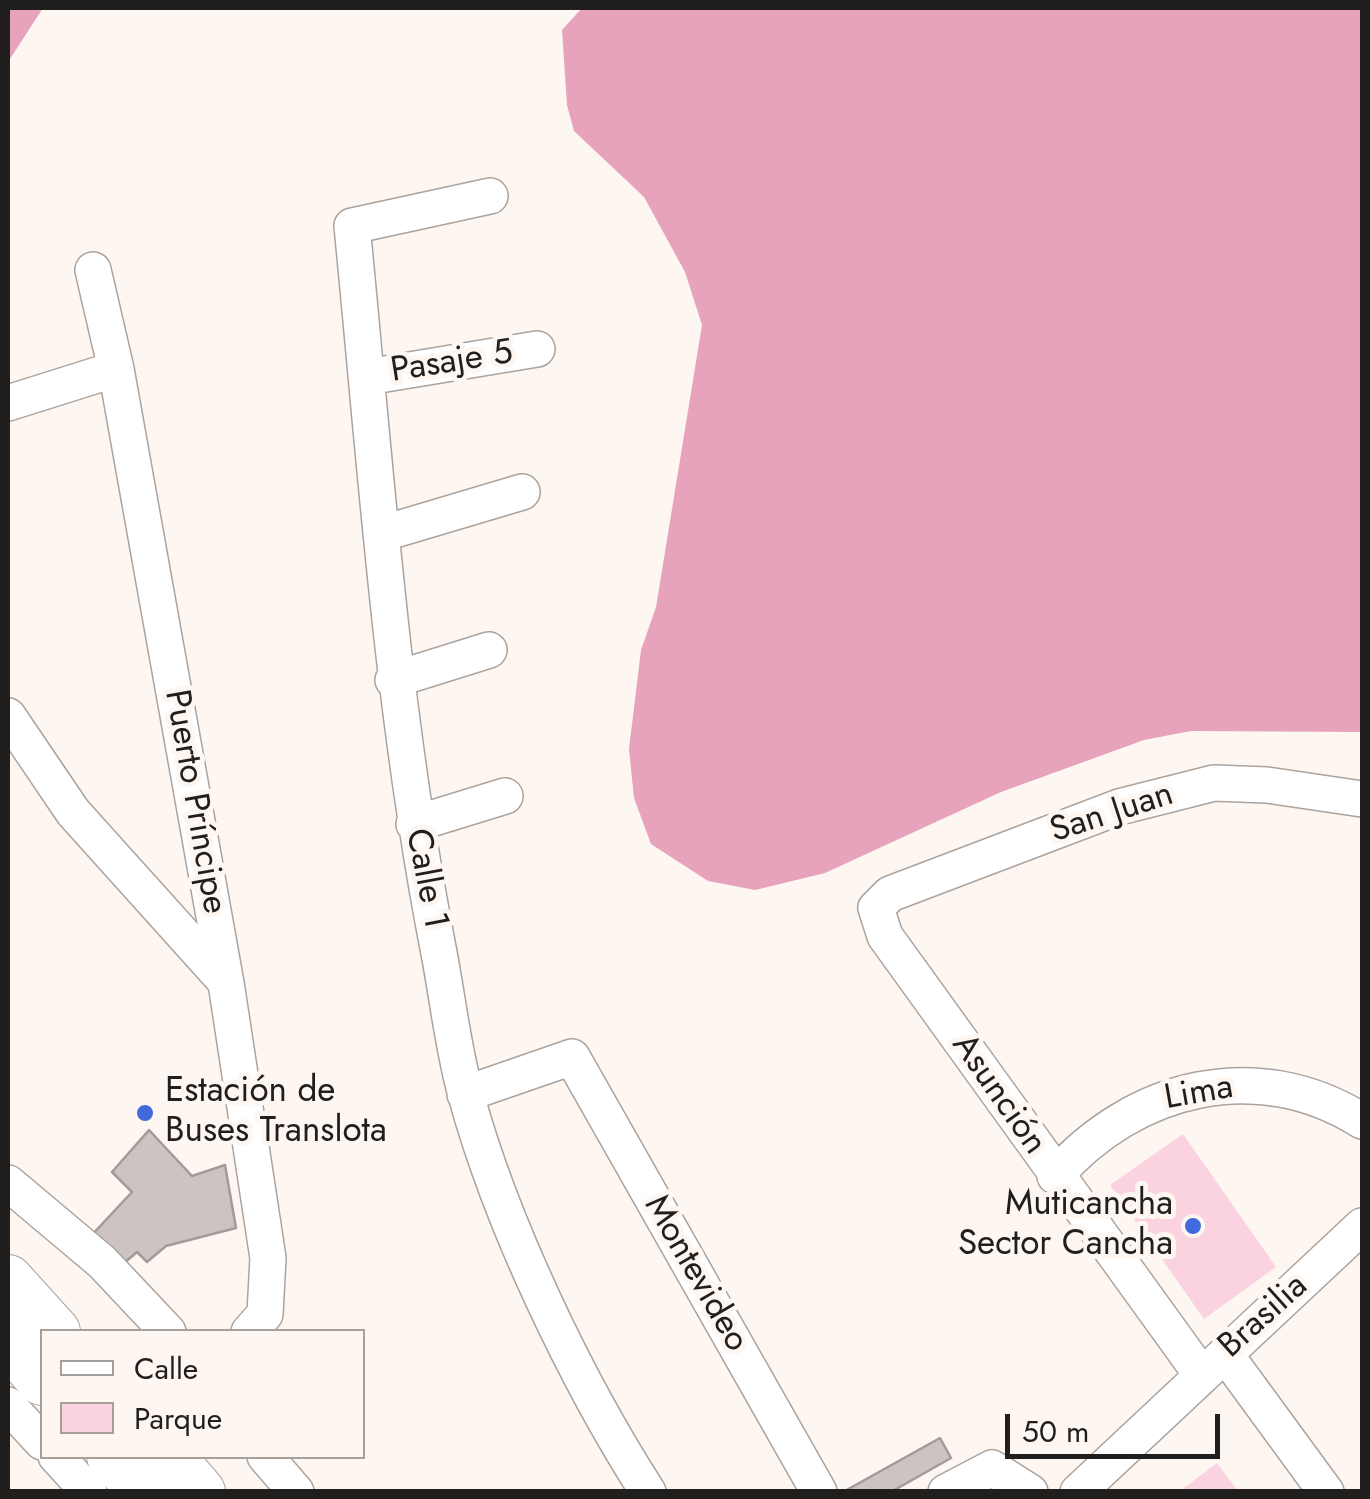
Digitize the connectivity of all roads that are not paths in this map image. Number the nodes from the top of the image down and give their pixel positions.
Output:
1 (490, 196) dead end
2 (94, 270) dead end
3 (537, 349) dead end
4 (116, 369) junction
5 (367, 377) junction
6 (8, 403) edge
7 (522, 492) dead end
8 (381, 534) junction
9 (489, 650) dead end
10 (393, 680) junction
11 (8, 716) edge
12 (505, 796) dead end
13 (1362, 799) edge
14 (414, 824) junction
15 (876, 908) joint
16 (226, 983) junction
17 (466, 1094) junction
18 (1362, 1121) edge
19 (1055, 1176) junction
20 (8, 1183) edge
21 (1362, 1226) edge
22 (8, 1280) edge
23 (53, 1329) edge
24 (165, 1329) edge
25 (252, 1329) edge
26 (8, 1341) edge
27 (1213, 1364) junction
28 (40, 1378) edge
29 (8, 1405) edge
30 (40, 1440) edge
31 (59, 1459) edge
32 (115, 1459) edge
33 (172, 1459) edge
34 (267, 1459) edge
35 (89, 1492) edge
36 (144, 1492) edge
37 (200, 1492) edge
38 (296, 1492) edge
39 (648, 1492) edge
40 (818, 1492) edge
41 (946, 1492) edge
42 (1030, 1492) edge
43 (1078, 1492) edge
44 (1326, 1492) edge

1 - 5 street, Calle 1
2 - 4 street, Puerto Príncipe
3 - 5 street, Pasaje 5
4 - 6 street
4 - 16 street, Puerto Príncipe
5 - 8 street, Calle 1
7 - 8 street
8 - 10 street, Calle 1
9 - 10 street
10 - 14 street, Calle 1
11 - 16 street
12 - 14 street
13 - 15 street, San Juan
14 - 17 street, Calle 1
15 - 19 street, Asunción
16 - 25 street, Puerto Príncipe
17 - 39 street, Calle 1
17 - 40 street, Montevideo
18 - 19 street, Lima
19 - 27 street, Asunción
20 - 24 street
21 - 27 street, Brasilia
22 - 23 highway
26 - 28 highway
27 - 43 street, Brasilia
27 - 44 street, Asunción
29 - 30 street
31 - 35 street
32 - 36 highway
33 - 37 highway
34 - 38 street
41 - 42 street

